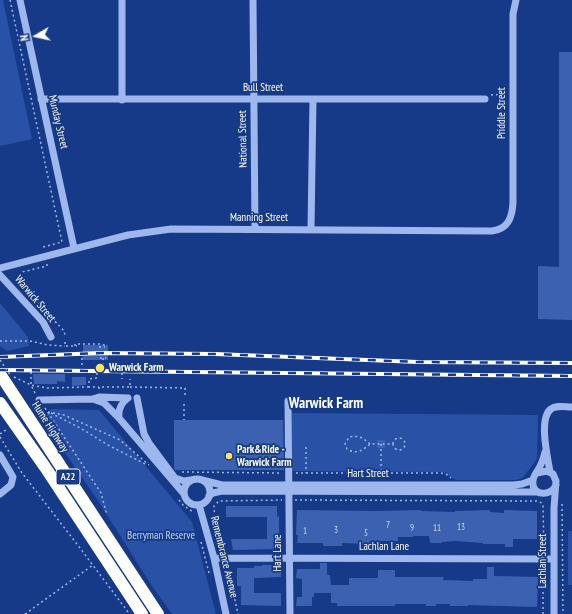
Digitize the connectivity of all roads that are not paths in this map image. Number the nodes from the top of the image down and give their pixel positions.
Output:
1 (20, 0) edge
2 (122, 0) edge
3 (253, 0) edge
4 (516, 0) edge
5 (41, 99) junction
6 (253, 99) junction
7 (313, 99) junction
8 (485, 99) road end
9 (122, 100) junction
10 (513, 212) joint
11 (255, 229) junction
12 (312, 229) junction
13 (74, 248) junction
14 (0, 268) edge
15 (0, 275) edge
16 (51, 337) dead end
17 (5, 375) edge
18 (137, 398) dead end
19 (93, 399) junction
20 (288, 401) dead end
21 (41, 403) road end
22 (1, 404) edge
23 (572, 407) edge
24 (118, 418) junction
25 (545, 451) junction
26 (0, 455) edge
27 (550, 472) junction
28 (535, 476) junction
29 (191, 480) junction
30 (202, 480) junction
31 (556, 485) junction
32 (289, 488) junction
33 (542, 493) junction
34 (0, 494) edge
35 (181, 495) junction
36 (209, 496) junction
37 (199, 505) junction
38 (554, 508) junction
39 (214, 558) junction
40 (289, 558) junction
41 (554, 558) junction
42 (142, 614) edge
43 (158, 614) edge
44 (226, 614) edge
45 (290, 614) edge
46 (554, 614) edge

1 - 5 street, Munday Street
2 - 9 street
3 - 6 street, National Street
4 - 10 street, Priddle Street
5 - 9 street, Bull Street
5 - 13 street, Munday Street
6 - 7 street, Bull Street
6 - 9 street, Bull Street
6 - 11 street, National Street
7 - 8 street, Bull Street
7 - 12 street
10 - 12 street, Manning Street
11 - 12 street, Manning Street
11 - 13 street, Manning Street
13 - 14 street, Manning Street
15 - 16 street, Warwick Street
17 - 43 highway, Hume Highway / A22
18 - 29 street
19 - 21 street
19 - 24 street
19 - 24 street
20 - 32 street, Hart Lane
22 - 42 highway, A22
23 - 25 street
24 - 35 street
25 - 27 street
25 - 28 street
26 - 34 street
27 - 28 street
27 - 31 street
28 - 32 street, Hart Street
28 - 33 street
29 - 30 street
29 - 35 street
30 - 32 street, Hart Street
30 - 36 street
31 - 33 street
31 - 38 street
32 - 33 street, Hart Street
32 - 36 street, Hart Street
32 - 40 street, Hart Lane
33 - 38 street
35 - 37 street
36 - 37 street
37 - 39 street, Remembrance Avenue
38 - 41 street, Lachlan Street
39 - 40 street, Lachlan Lane
39 - 44 street, Remembrance Avenue
40 - 41 street, Lachlan Lane
40 - 45 street, Hart Lane
41 - 46 street, Lachlan Street

